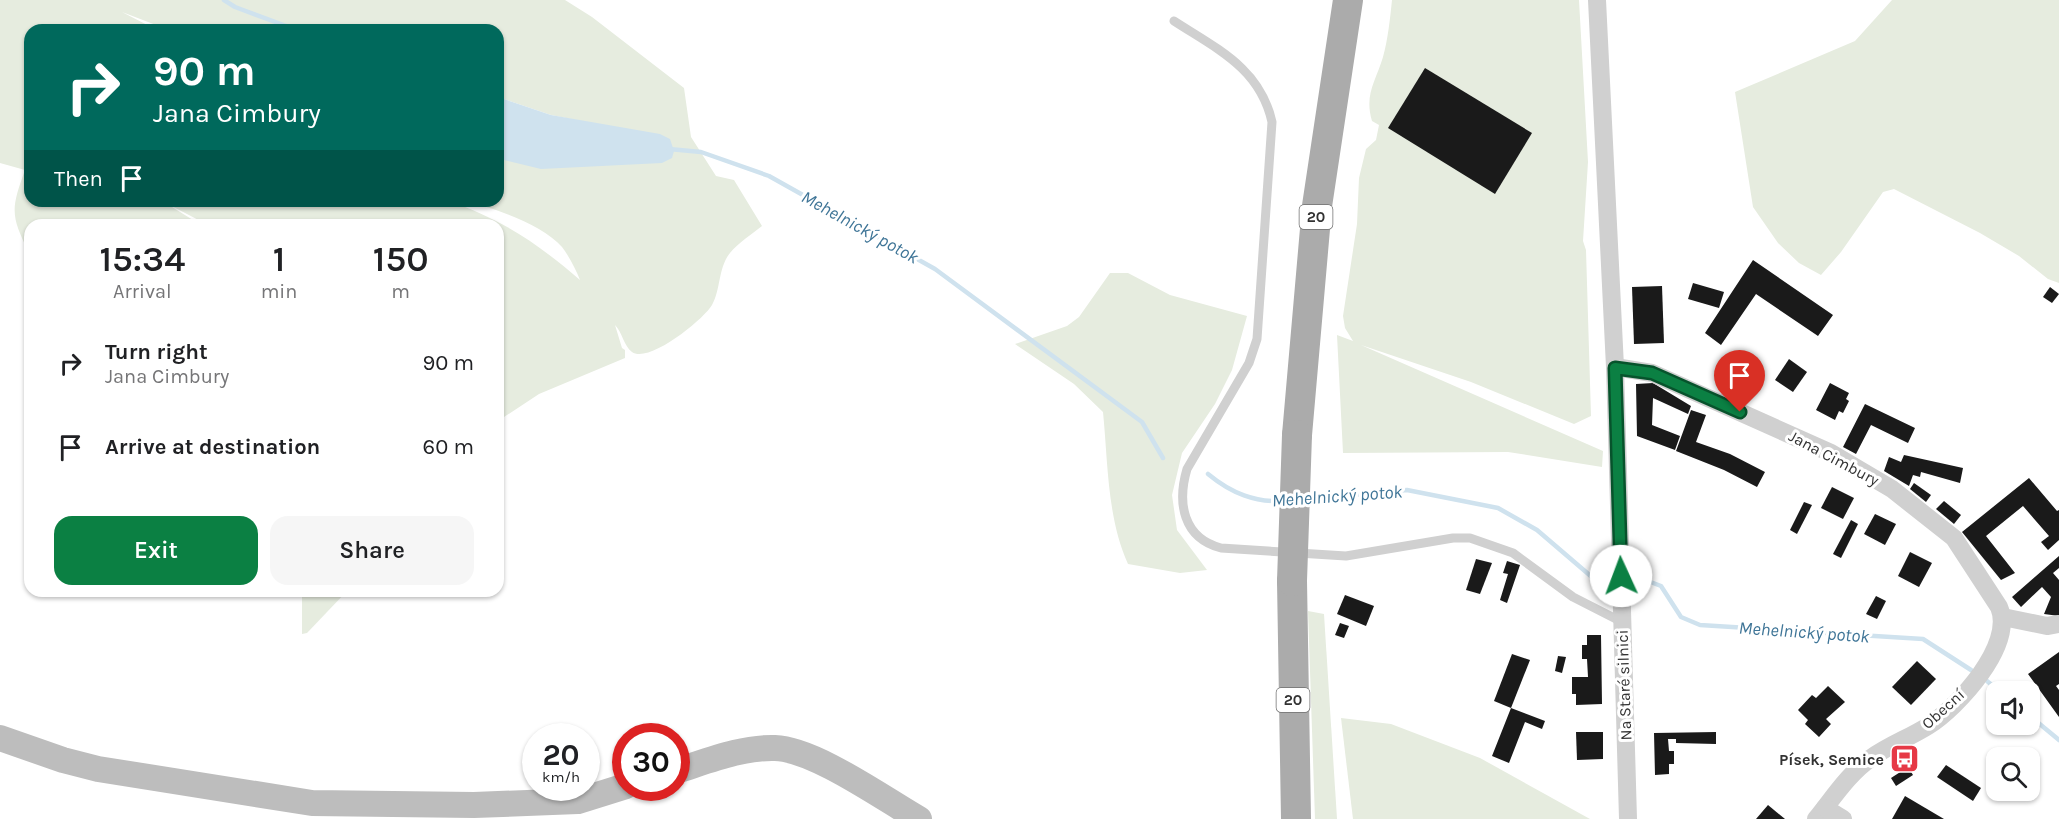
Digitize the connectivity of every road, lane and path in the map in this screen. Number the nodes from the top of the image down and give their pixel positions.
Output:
1 (1348, 0) edge
2 (1597, 0) edge
3 (1174, 21) dead end
4 (1615, 368) junction
5 (2003, 617) junction
6 (1622, 622) junction
7 (2059, 624) edge
8 (0, 738) edge
9 (690, 767) edge
10 (612, 790) edge
11 (1820, 813) edge
12 (919, 819) edge
13 (1296, 819) edge
14 (1628, 819) edge
15 (1843, 819) edge

1 - 13 main road, 20, bridge
2 - 4 street
3 - 6 lane, Na Staré silnici
4 - 5 street, Jana Cimbury
4 - 6 street
5 - 7 street
5 - 11 street, Obecní
6 - 14 street, Na Staré silnici
8 - 10 street
9 - 12 street
11 - 15 street

